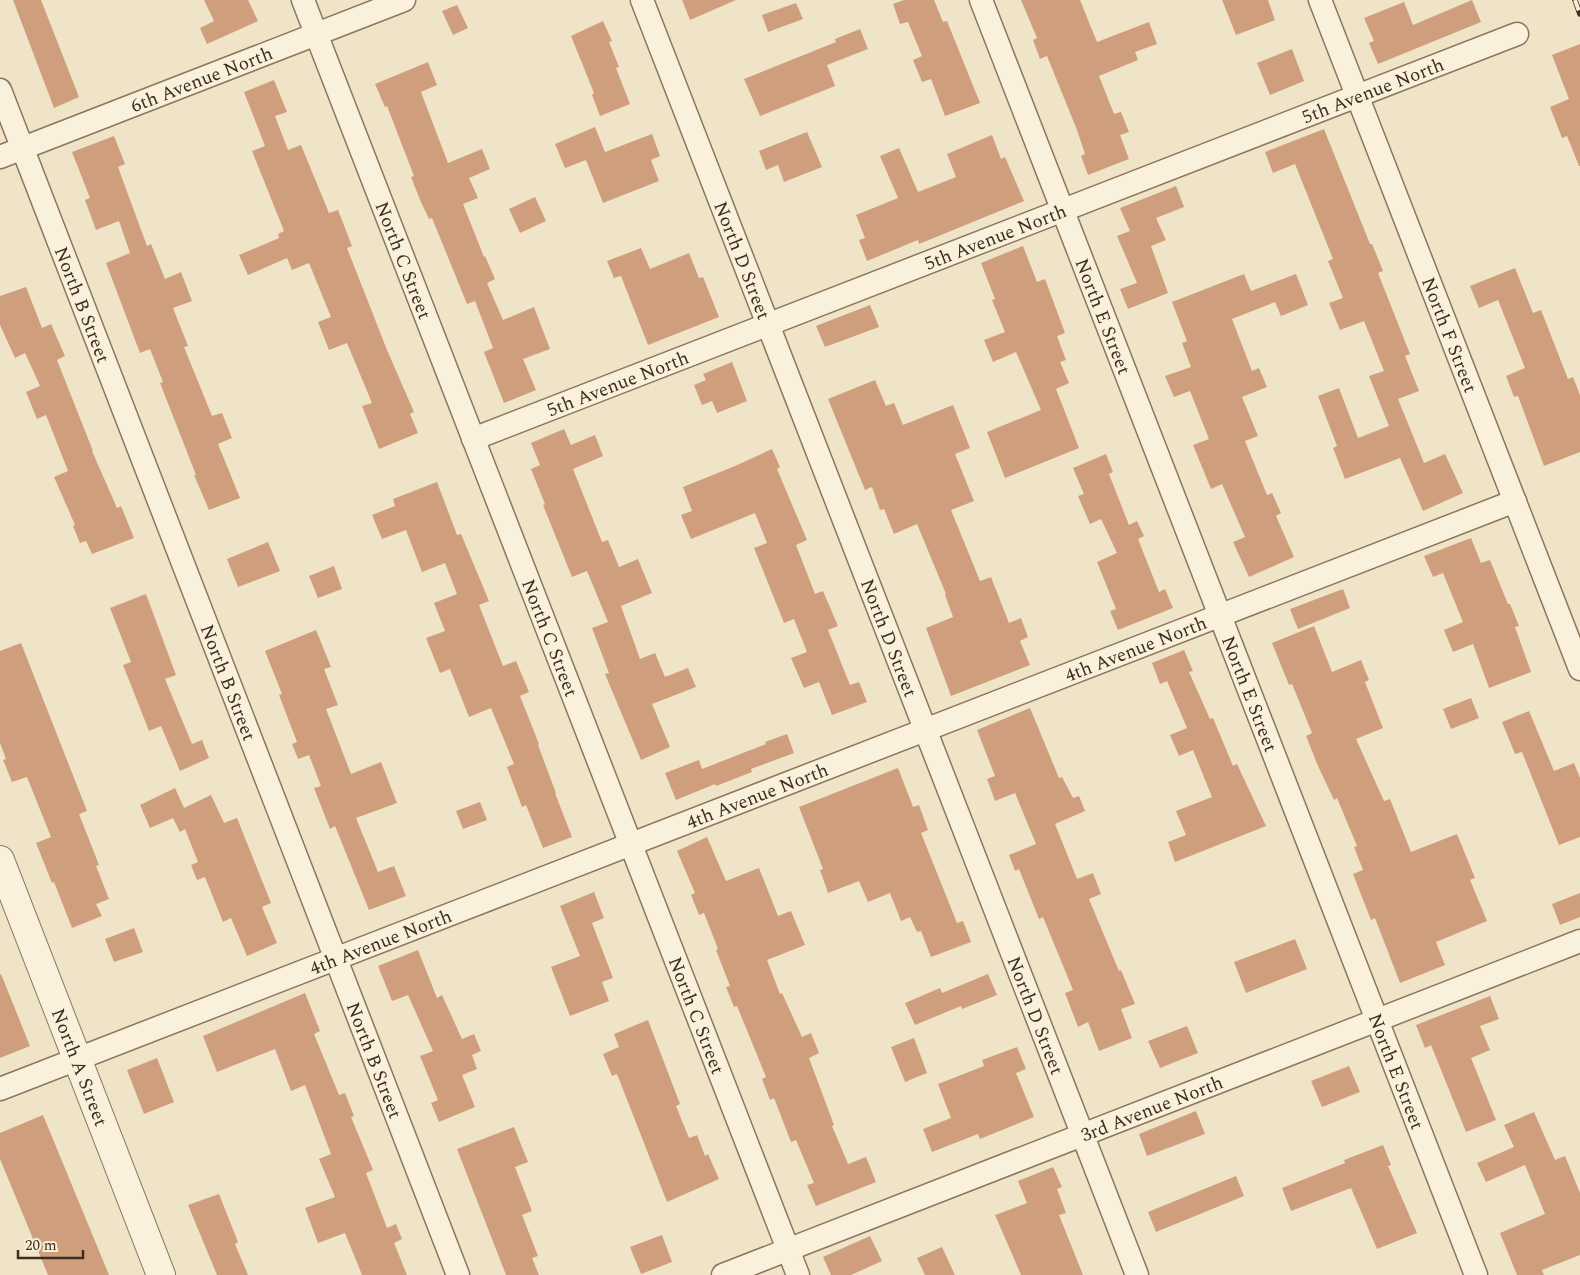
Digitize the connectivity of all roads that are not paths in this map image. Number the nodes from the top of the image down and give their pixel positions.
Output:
1 (303, 0) edge
2 (404, 0) edge
3 (642, 0) edge
4 (981, 0) edge
5 (1320, 0) edge
6 (316, 34) junction
7 (1517, 34) dead end
8 (0, 90) edge
9 (1357, 96) junction
10 (22, 148) junction
11 (0, 157) edge
12 (1063, 210) junction
13 (768, 325) junction
14 (474, 439) junction
15 (1515, 501) junction
16 (1220, 616) junction
17 (1580, 669) edge
18 (926, 730) junction
19 (631, 844) junction
20 (0, 860) edge
21 (1580, 941) edge
22 (336, 959) junction
23 (1378, 1021) junction
24 (77, 1059) junction
25 (0, 1090) edge
26 (1083, 1135) junction
27 (788, 1250) junction
28 (161, 1275) edge
29 (458, 1275) edge
30 (723, 1275) edge
31 (798, 1275) edge
32 (1137, 1275) edge
33 (1476, 1275) edge

1 - 6 street, North C Street
2 - 6 street, 6th Avenue North
3 - 13 street, North D Street
4 - 12 street, North E Street
5 - 9 street, North F Street
6 - 10 street, 6th Avenue North
6 - 14 street, North C Street
7 - 9 street, 5th Avenue North
8 - 10 street, North B Street
9 - 12 street, 5th Avenue North
9 - 15 street, North F Street
10 - 11 street, 6th Avenue North
10 - 22 street, North B Street
12 - 13 street, 5th Avenue North
12 - 16 street, North E Street
13 - 14 street, 5th Avenue North
13 - 18 street, North D Street
14 - 19 street, North C Street
15 - 16 street, 4th Avenue North
15 - 17 street, North F Street
16 - 18 street, 4th Avenue North
16 - 23 street, North E Street
18 - 19 street, 4th Avenue North
18 - 26 street, North D Street
19 - 22 street, 4th Avenue North
19 - 27 street, North C Street
20 - 24 street, North A Street
21 - 23 street, 3rd Avenue North
22 - 24 street, 4th Avenue North
22 - 29 street, North B Street
23 - 26 street, 3rd Avenue North
23 - 33 street, North E Street
24 - 25 street, 4th Avenue North
24 - 28 street, North A Street
26 - 27 street, 3rd Avenue North
26 - 32 street, North D Street
27 - 30 street, 3rd Avenue North
27 - 31 street, North C Street

